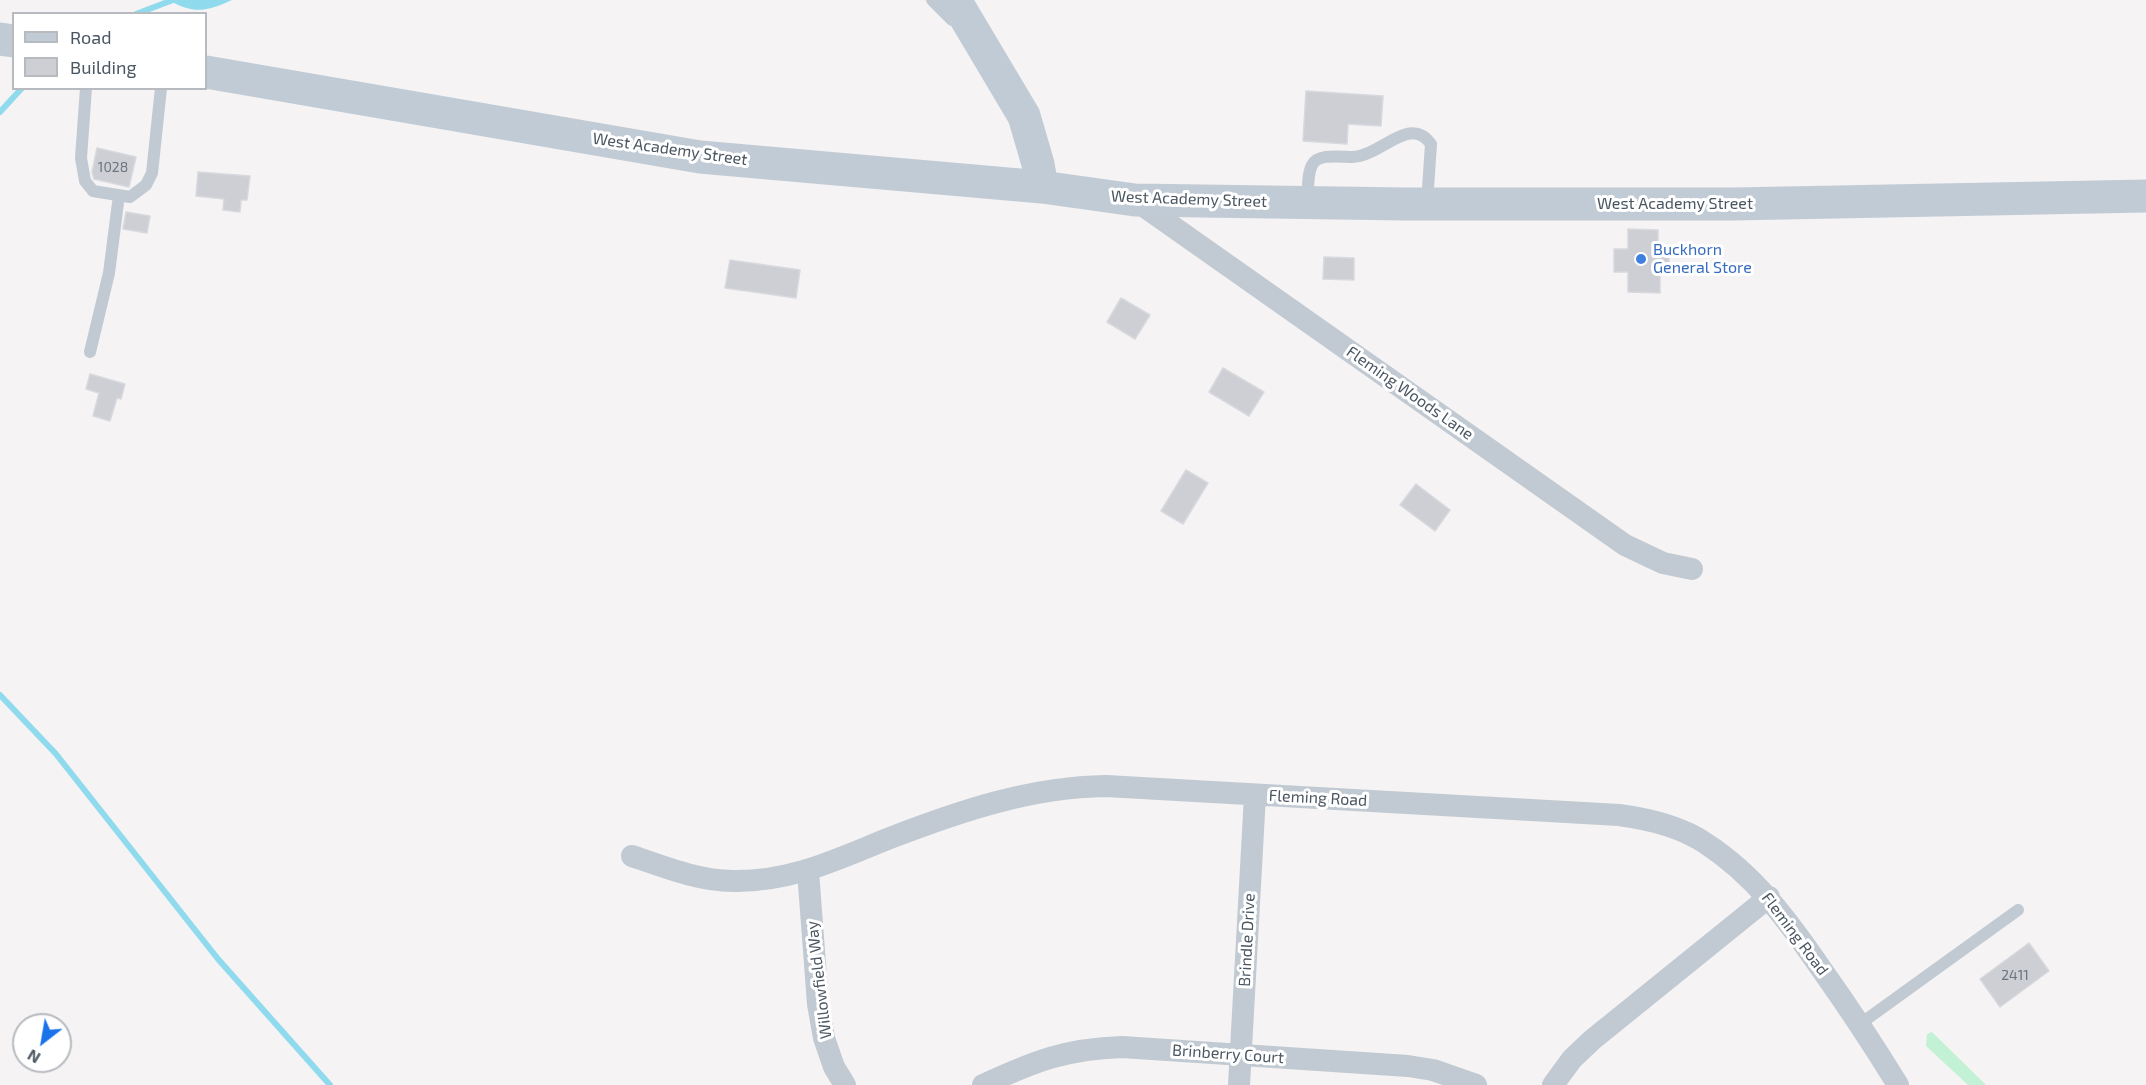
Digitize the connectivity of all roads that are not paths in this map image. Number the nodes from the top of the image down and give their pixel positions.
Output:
1 (932, 0) edge
2 (955, 0) edge
3 (985, 49) junction
4 (207, 72) edge
5 (86, 90) edge
6 (161, 90) edge
7 (1042, 187) junction
8 (119, 195) junction
9 (2146, 196) edge
10 (1135, 200) junction
11 (1308, 202) junction
12 (1426, 204) junction
13 (90, 352) dead end
14 (1692, 569) dead end
15 (1255, 795) junction
16 (632, 856) dead end
17 (808, 871) junction
18 (1769, 897) junction
19 (2018, 910) dead end
20 (1860, 1024) junction
21 (1240, 1055) junction
22 (845, 1085) edge
23 (983, 1085) edge
24 (1239, 1085) edge
25 (1476, 1085) edge
26 (1553, 1085) edge
27 (1898, 1085) edge

1 - 3 lane
2 - 3 main road
3 - 7 main road
4 - 7 main road, West Academy Street
5 - 8 lane
6 - 8 lane
7 - 10 main road, West Academy Street
8 - 13 lane
9 - 12 main road, West Academy Street
10 - 11 main road, West Academy Street
10 - 14 street, Fleming Woods Lane
11 - 12 main road, West Academy Street
11 - 12 lane
15 - 17 street, Fleming Road
15 - 18 street, Fleming Road
15 - 21 street, Brindle Drive
16 - 17 street, Fleming Road
17 - 22 street, Willowfield Way
18 - 20 street, Fleming Road
18 - 26 street
19 - 20 lane
20 - 27 street, Fleming Road
21 - 23 street, Brinberry Court
21 - 24 street, Brindle Drive
21 - 25 street, Brinberry Court

